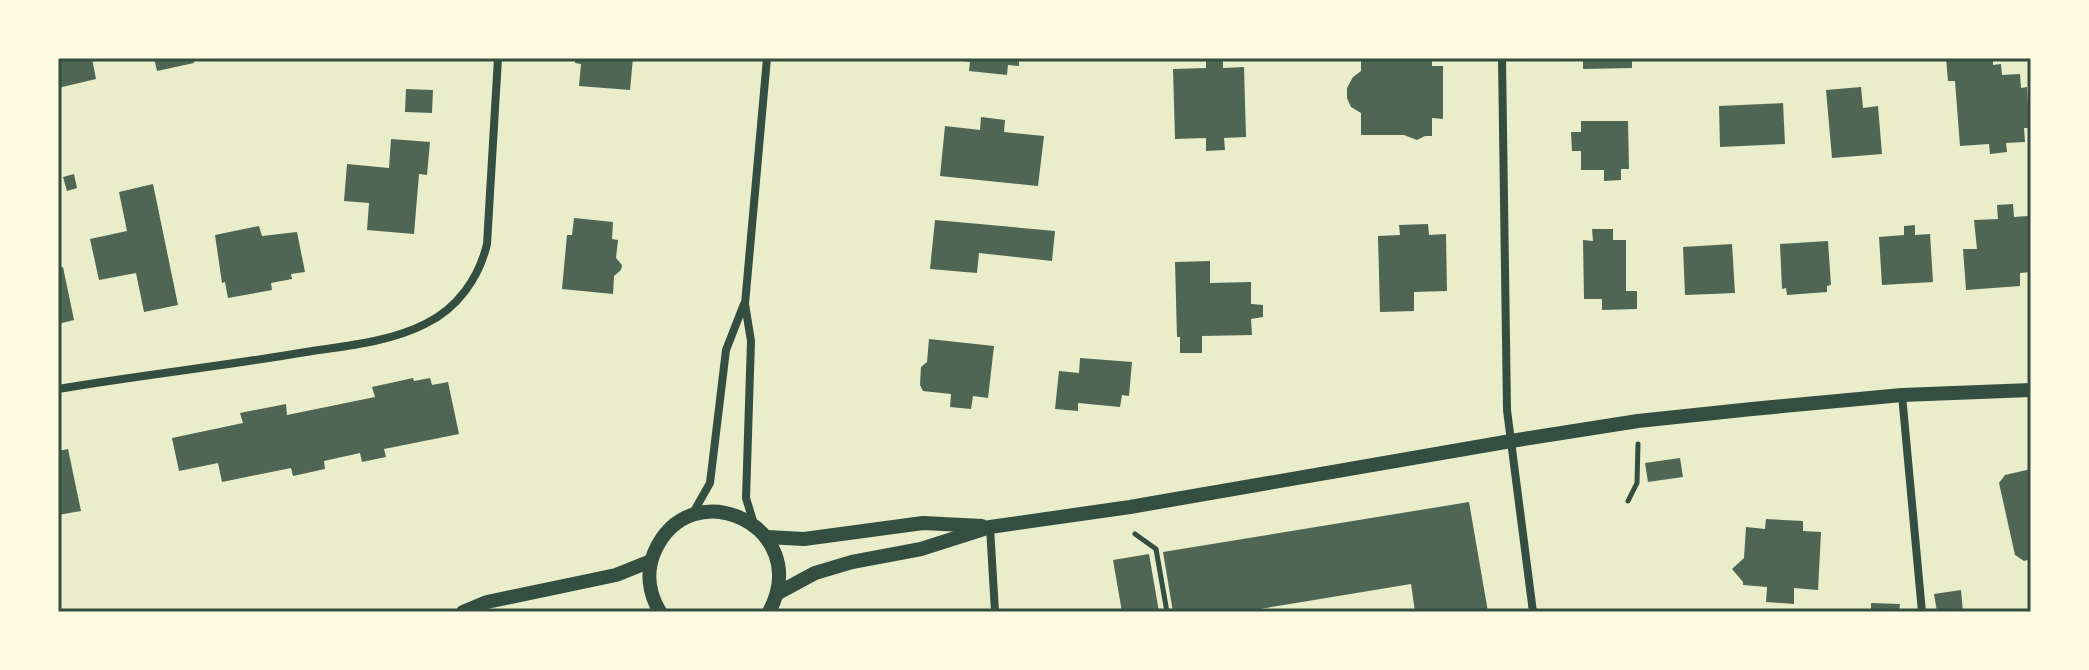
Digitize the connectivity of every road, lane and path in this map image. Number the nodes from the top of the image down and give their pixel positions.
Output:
1 (498, 58) edge
2 (767, 58) edge
3 (1502, 58) edge
4 (745, 304) junction
5 (58, 389) edge
6 (2031, 390) edge
7 (1902, 395) junction
8 (1638, 421) junction
9 (1511, 441) junction
10 (1628, 501) dead end
11 (692, 515) junction
12 (754, 524) junction
13 (990, 527) junction
14 (1135, 534) dead end
15 (767, 537) junction
16 (651, 561) junction
17 (778, 593) junction
18 (463, 612) edge
19 (660, 612) edge
20 (769, 612) edge
21 (995, 612) edge
22 (1167, 612) edge
23 (1533, 612) edge
24 (1922, 612) edge

1 - 5 street
2 - 4 street
3 - 9 street
4 - 11 street
4 - 12 street
6 - 7 street
7 - 8 street
7 - 24 street
8 - 9 street
8 - 10 path
9 - 13 street
9 - 23 street
11 - 12 street
11 - 16 street
12 - 15 street
13 - 15 street
13 - 17 street
13 - 21 street
14 - 22 path
15 - 17 street
16 - 18 street
16 - 19 street
17 - 20 street

